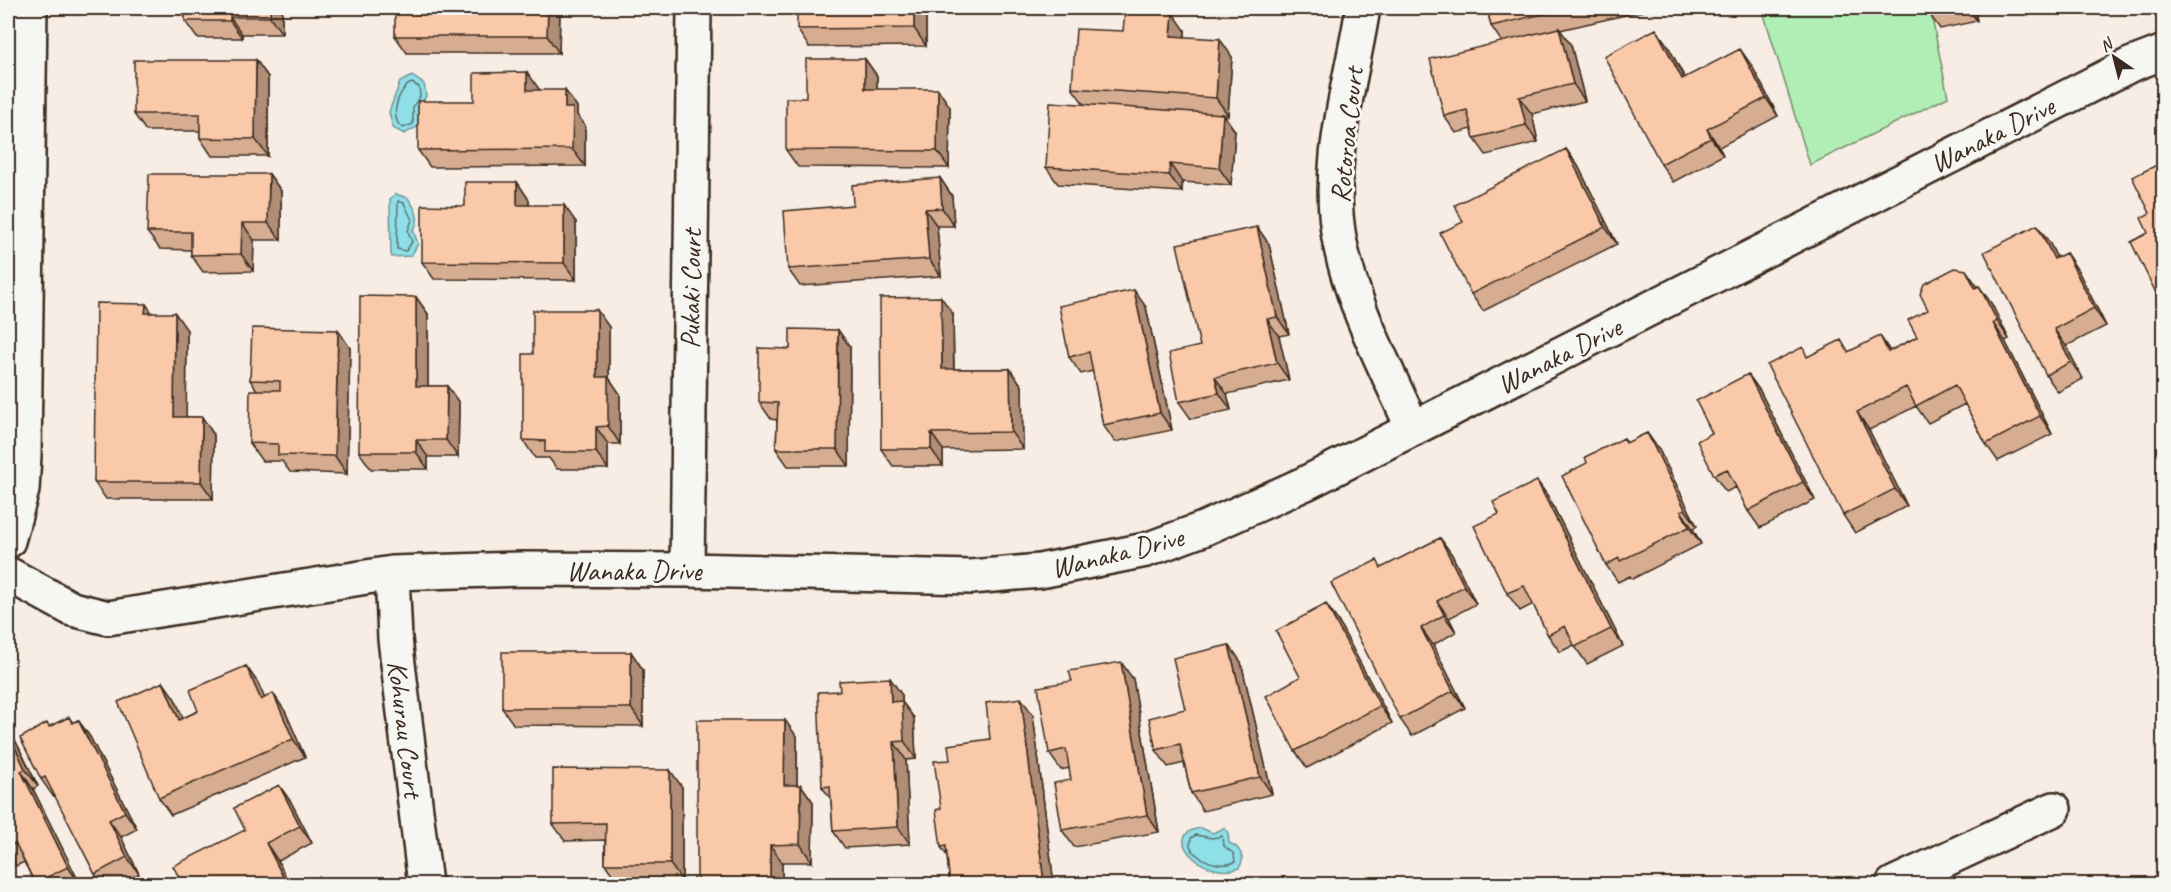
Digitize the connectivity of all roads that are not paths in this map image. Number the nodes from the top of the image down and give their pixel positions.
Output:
1 (30, 8) edge
2 (694, 8) edge
3 (1363, 8) edge
4 (2163, 52) edge
5 (17, 154) edge
6 (1413, 429) junction
7 (8, 541) edge
8 (687, 570) junction
9 (392, 573) junction
10 (8, 574) edge
11 (2054, 809) dead end
12 (425, 885) edge
13 (1893, 885) edge

1 - 5 street
2 - 8 street, Pukaki Court
3 - 6 street, Rotoroa Court
4 - 6 street, Wanaka Drive
5 - 7 street
6 - 8 street, Wanaka Drive
8 - 9 street, Wanaka Drive
9 - 10 street, Wanaka Drive
9 - 12 street, Kohurau Court
11 - 13 street

